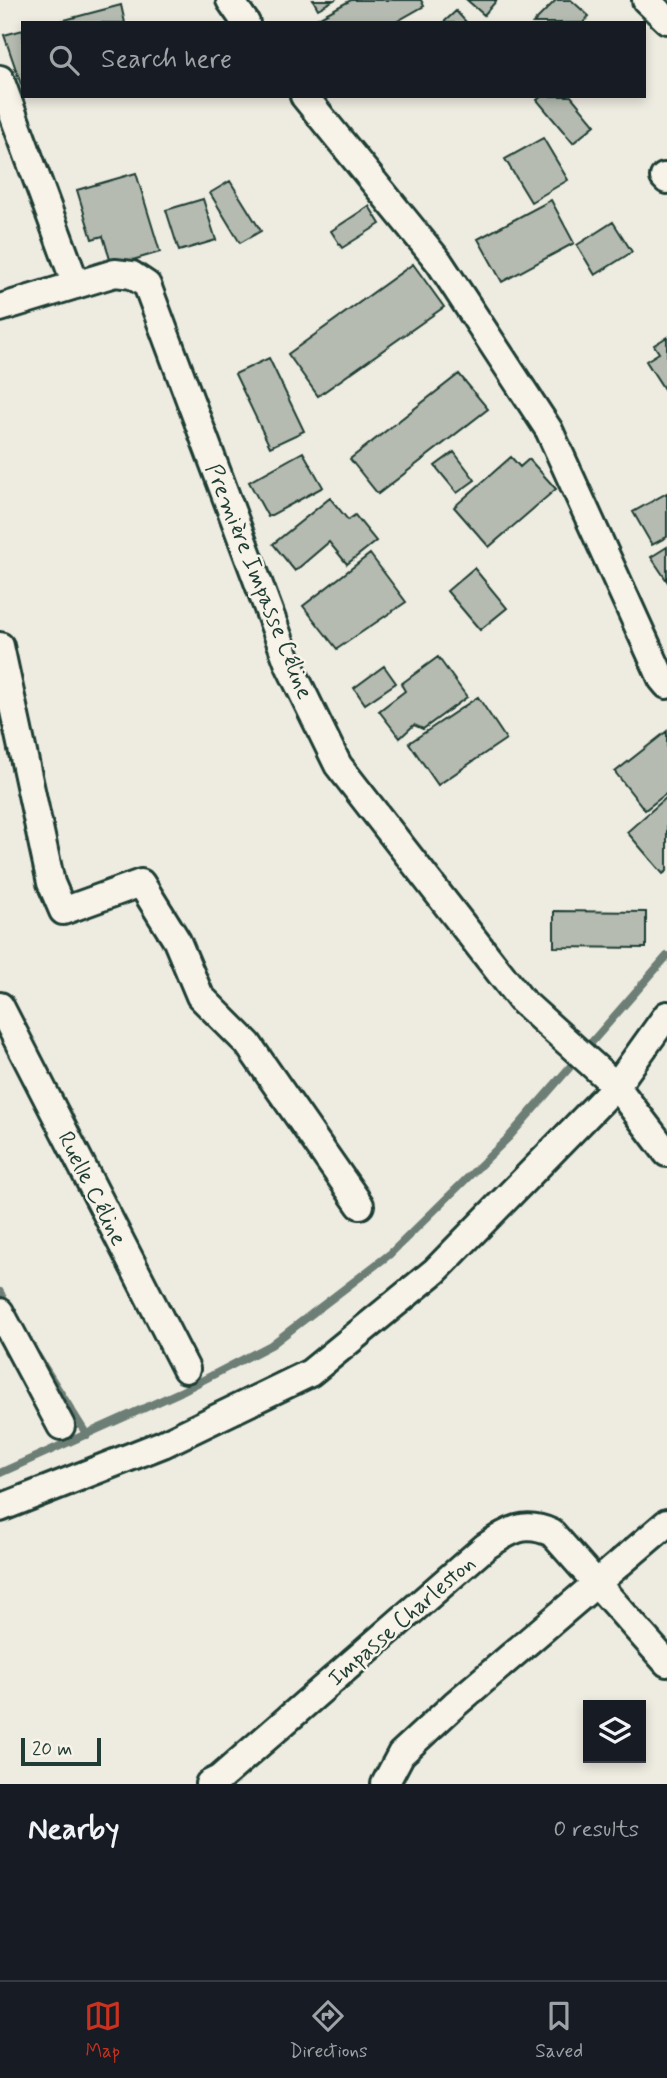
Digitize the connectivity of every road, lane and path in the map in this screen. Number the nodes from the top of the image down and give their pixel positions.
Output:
1 (230, 0) edge
2 (646, 0) edge
3 (667, 20) edge
4 (245, 21) edge
5 (0, 79) edge
6 (306, 98) edge
7 (76, 285) junction
8 (0, 308) edge
9 (0, 646) edge
10 (665, 680) edge
11 (0, 1006) edge
12 (667, 1015) edge
13 (608, 1078) junction
14 (667, 1153) edge
15 (360, 1205) dead end
16 (0, 1312) edge
17 (186, 1369) dead end
18 (61, 1426) dead end
19 (0, 1508) edge
20 (667, 1523) edge
21 (597, 1583) junction
22 (667, 1663) edge
23 (209, 1784) edge
24 (385, 1784) edge

1 - 4 street
2 - 3 street
5 - 7 street
6 - 10 street
7 - 8 street, Première Impasse Céline
7 - 13 street, Première Impasse Céline
9 - 15 street
11 - 17 street, Ruelle Céline
12 - 13 street
13 - 14 street, Première Impasse Céline
13 - 19 street
16 - 18 street
20 - 21 street
21 - 22 street, Impasse Charleston
21 - 23 street, Impasse Charleston
21 - 24 street

